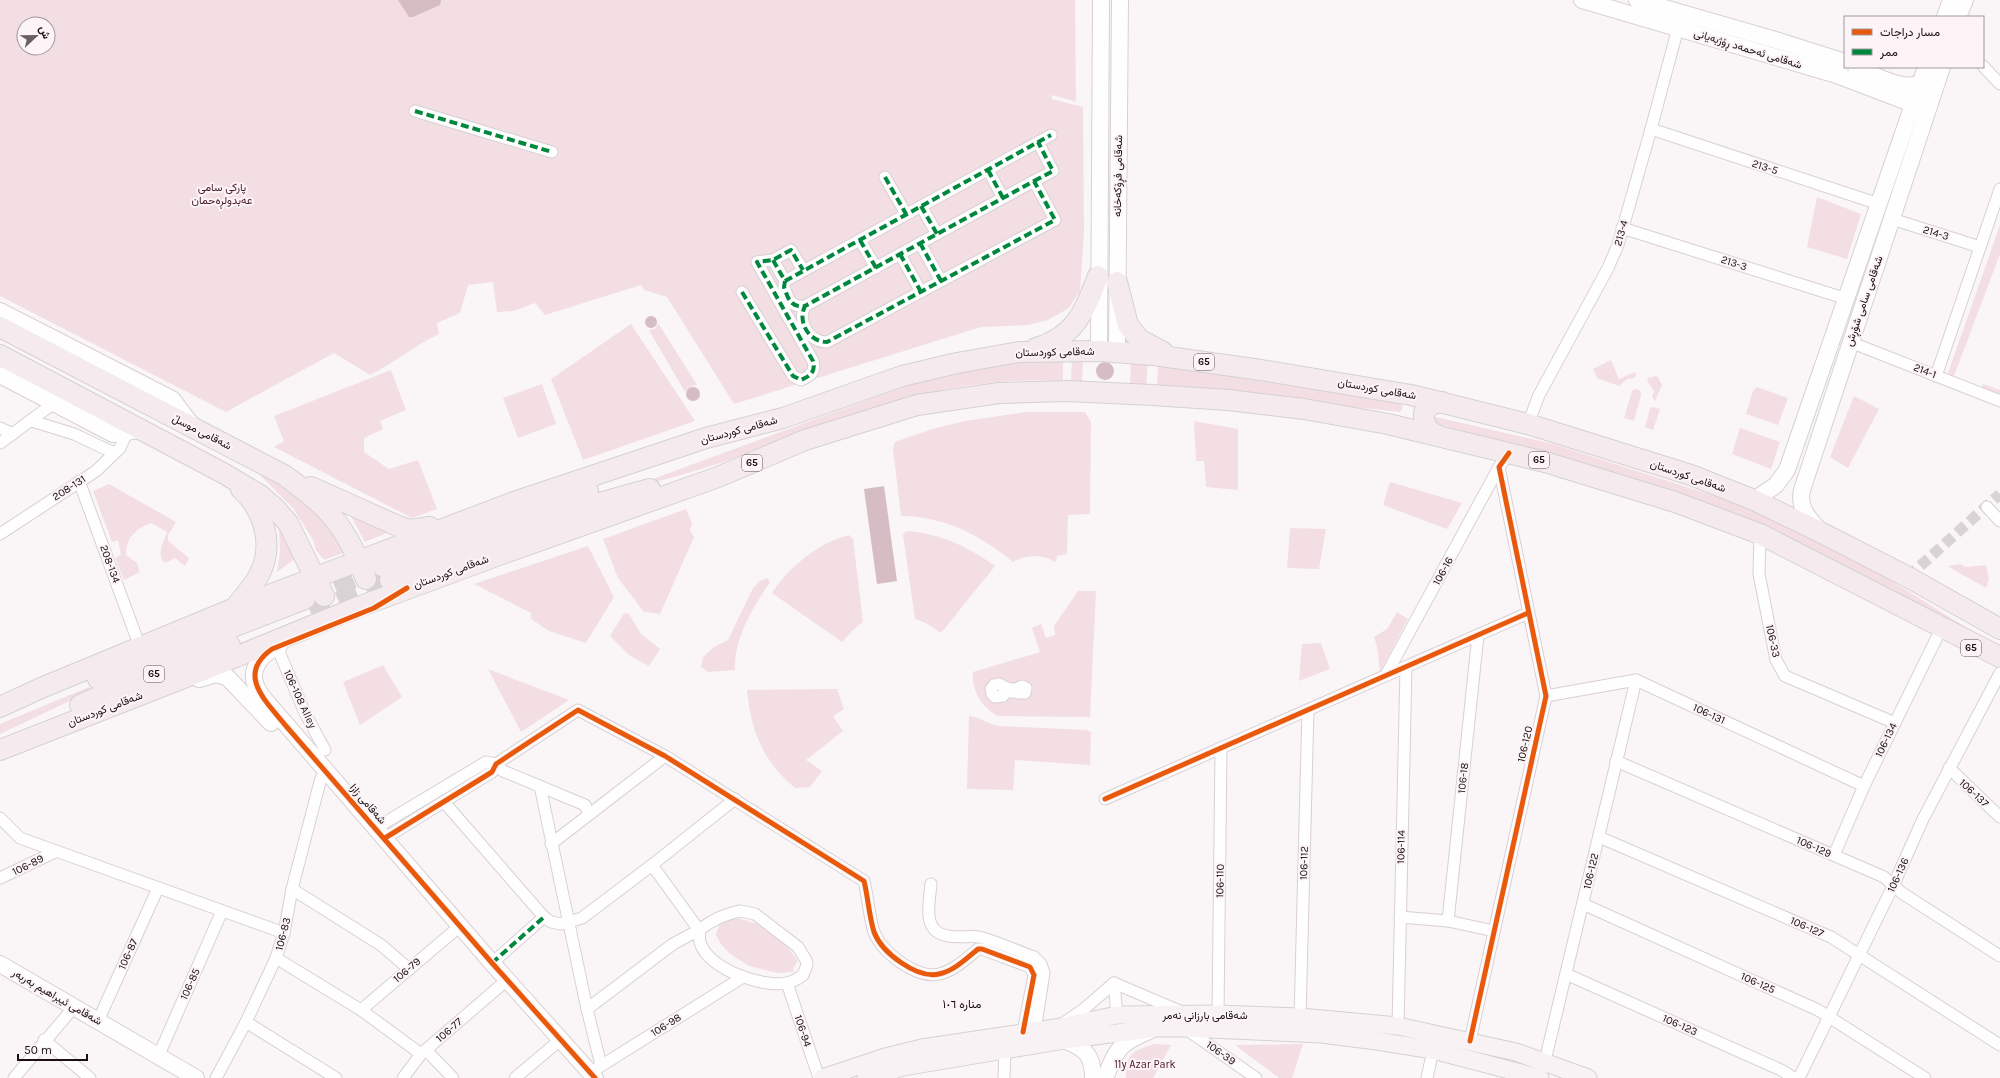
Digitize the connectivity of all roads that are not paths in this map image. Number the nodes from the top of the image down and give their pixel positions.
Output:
1 (1101, 0) edge
2 (1120, 0) edge
3 (1582, 0) edge
4 (1637, 0) edge
5 (1951, 0) edge
6 (1965, 0) edge
7 (1945, 16) edge
8 (1958, 16) edge
9 (1678, 28) junction
10 (1784, 52) junction
11 (1844, 62) edge
12 (1984, 67) edge
13 (1859, 68) edge
14 (1926, 68) edge
15 (1942, 68) edge
16 (1920, 83) junction
17 (2000, 84) edge
18 (1913, 104) junction
19 (415, 110) dead end
20 (1651, 129) junction
21 (1051, 135) dead end
22 (1038, 142) junction
23 (552, 152) dead end
24 (988, 170) junction
25 (885, 177) dead end
26 (1034, 181) junction
27 (2000, 189) edge
28 (1003, 198) junction
29 (1879, 204) junction
30 (921, 206) junction
31 (906, 214) junction
32 (1892, 219) junction
33 (1622, 228) junction
34 (937, 234) junction
35 (860, 240) junction
36 (920, 243) junction
37 (1980, 246) junction
38 (900, 254) junction
39 (773, 260) junction
40 (876, 268) junction
41 (803, 270) junction
42 (1098, 276) junction
43 (785, 281) junction
44 (941, 281) junction
45 (1117, 282) junction
46 (742, 292) dead end
47 (921, 292) junction
48 (1847, 299) junction
49 (805, 306) junction
50 (0, 311) edge
51 (0, 327) edge
52 (1850, 342) junction
53 (1108, 351) junction
54 (1019, 352) junction
55 (0, 355) edge
56 (1175, 358) junction
57 (0, 375) edge
58 (1936, 376) junction
59 (1820, 378) junction
60 (1837, 386) junction
61 (1392, 392) junction
62 (2000, 401) edge
63 (1442, 402) junction
64 (54, 403) junction
65 (783, 418) junction
66 (32, 421) junction
67 (1388, 424) junction
68 (1528, 424) junction
69 (0, 428) edge
70 (194, 428) junction
71 (133, 431) junction
72 (13, 434) junction
73 (1437, 434) junction
74 (0, 443) edge
75 (114, 453) junction
76 (1504, 460) junction
77 (223, 473) junction
78 (284, 474) junction
79 (79, 481) junction
80 (1754, 500) junction
81 (1987, 507) dead end
82 (2000, 521) edge
83 (450, 525) junction
84 (1820, 532) junction
85 (0, 534) edge
86 (1760, 534) junction
87 (337, 568) junction
88 (393, 578) junction
89 (1943, 597) junction
90 (235, 608) junction
91 (353, 609) junction
92 (1528, 613) junction
93 (1942, 627) junction
94 (2000, 629) edge
95 (1478, 635) junction
96 (2000, 636) edge
97 (140, 647) junction
98 (276, 647) junction
99 (2000, 657) edge
100 (1406, 667) junction
101 (2000, 670) edge
102 (2000, 673) edge
103 (1386, 676) junction
104 (1636, 680) junction
105 (1546, 696) junction
106 (116, 705) junction
107 (0, 707) edge
108 (1308, 710) junction
109 (0, 717) edge
110 (1895, 723) junction
111 (0, 742) edge
112 (1221, 748) junction
113 (0, 750) edge
114 (325, 750) dead end
115 (665, 756) junction
116 (1616, 761) junction
117 (496, 764) junction
118 (1949, 768) junction
119 (321, 778) junction
120 (540, 786) junction
121 (1864, 786) junction
122 (735, 799) junction
123 (1105, 799) dead end
124 (444, 802) junction
125 (589, 814) junction
126 (2000, 817) edge
127 (0, 818) edge
128 (380, 833) junction
129 (1599, 837) junction
130 (551, 844) junction
131 (55, 852) junction
132 (1834, 855) junction
133 (652, 865) junction
134 (0, 878) edge
135 (931, 884) dead end
136 (1893, 886) junction
137 (158, 888) junction
138 (292, 889) junction
139 (1583, 904) junction
140 (222, 911) junction
141 (544, 917) junction
142 (1400, 917) junction
143 (1448, 921) junction
144 (568, 923) junction
145 (699, 930) junction
146 (1494, 931) junction
147 (453, 932) junction
148 (284, 933) junction
149 (1859, 955) junction
150 (2000, 956) edge
151 (276, 958) junction
152 (492, 963) junction
153 (0, 964) edge
154 (408, 968) junction
155 (1566, 974) junction
156 (743, 977) junction
157 (787, 983) junction
158 (1114, 983) junction
159 (500, 986) junction
160 (74, 1007) junction
161 (587, 1009) junction
162 (360, 1010) junction
163 (1218, 1014) junction
164 (1117, 1016) junction
165 (1830, 1016) junction
166 (1300, 1017) junction
167 (98, 1021) junction
168 (1187, 1021) junction
169 (246, 1022) junction
170 (1398, 1026) junction
171 (1156, 1028) junction
172 (1029, 1031) junction
173 (1116, 1032) junction
174 (1059, 1034) junction
175 (44, 1040) junction
176 (1470, 1041) junction
177 (2000, 1045) edge
178 (554, 1046) junction
179 (1005, 1050) junction
180 (1433, 1050) junction
181 (423, 1052) junction
182 (158, 1057) junction
183 (1545, 1062) junction
184 (903, 1073) edge
185 (592, 1074) edge
186 (1102, 1077) edge
187 (14, 1078) edge
188 (90, 1078) edge
189 (196, 1078) edge
190 (216, 1078) edge
191 (336, 1078) edge
192 (403, 1078) edge
193 (453, 1078) edge
194 (515, 1078) edge
195 (819, 1078) edge
196 (822, 1078) edge
197 (866, 1078) edge
198 (1004, 1078) edge
199 (1256, 1078) edge
200 (1427, 1078) edge
201 (1540, 1078) edge
202 (1588, 1078) edge
203 (1794, 1078) edge
204 (1799, 1078) edge
205 (1925, 1078) edge

1 - 42 street, شەقامی فڕۆکەخانە
2 - 45 street, شەقامی فڕۆکەخانە
3 - 9 street, شەقامی ئەحمەد ڕۆژبەیانی
4 - 10 street, شەقامی ئەحمەد ڕۆژبەیانی
5 - 7 street
6 - 8 street
9 - 10 street, شەقامی ئەحمەد ڕۆژبەیانی
9 - 20 street, 213-4
10 - 11 street, شەقامی ئەحمەد ڕۆژبەیانی
10 - 18 street, شەقامی ئەحمەد ڕۆژبەیانی
12 - 17 street
13 - 16 street
14 - 16 street, شەقامی سامی شۆڕش
15 - 32 street, شەقامی سامی شۆڕش
16 - 18 street, شەقامی سامی شۆڕش
18 - 29 street, شەقامی سامی شۆڕش
19 - 23 street
20 - 29 street, 213-5
20 - 33 street, 213-4
21 - 22 street
22 - 24 street
22 - 26 street
24 - 28 street
24 - 30 street
25 - 31 street
26 - 28 street
26 - 44 street
27 - 37 street
28 - 34 street
29 - 48 street, شەقامی سامی شۆڕش
30 - 31 street
30 - 34 street
31 - 35 street
32 - 37 street, 214-3
32 - 52 street, شەقامی سامی شۆڕش
33 - 48 street, 213-3
33 - 68 street, 213-4
34 - 36 street
35 - 40 street
35 - 41 street
36 - 38 street
36 - 44 street
37 - 58 street
38 - 40 street
38 - 47 street
39 - 41 street
39 - 43 street
39 - 46 street
40 - 49 street
41 - 43 street
42 - 53 street, شەقامی فڕۆکەخانە
42 - 54 highway
43 - 49 street
44 - 47 street
45 - 53 street, شەقامی فڕۆکەخانە
45 - 56 highway
47 - 49 street
48 - 59 street, شەقامی سامی شۆڕش
50 - 70 street
51 - 70 highway, شەقامی موسڵ
52 - 58 street, 214-1
52 - 60 street, شەقامی سامی شۆڕش
53 - 54 highway, شەقامی کوردستان / 65
53 - 56 highway, شەقامی کوردستان / 65
54 - 65 highway, شەقامی کوردستان / 65
55 - 71 highway, شەقامی موسڵ
56 - 61 highway, شەقامی کوردستان / 65
57 - 64 street
58 - 62 street, 214-1
59 - 60 street
59 - 80 street, شەقامی سامی شۆڕش
60 - 84 street, شەقامی سامی شۆڕش
61 - 63 highway, شەقامی کوردستان / 65
61 - 67 highway
63 - 68 highway, شەقامی کوردستان / 65
63 - 73 highway
64 - 66 street
64 - 71 street
65 - 83 highway, شەقامی کوردستان / 65
65 - 88 highway, شەقامی کوردستان / 65
66 - 72 street
66 - 75 street
67 - 73 highway, شەقامی کوردستان / 65
67 - 88 highway, شەقامی کوردستان / 65
68 - 80 highway, شەقامی کوردستان / 65
69 - 72 street
70 - 78 highway, شەقامی موسڵ
71 - 75 street, 208-131
71 - 77 highway, شەقامی موسڵ
72 - 74 street
73 - 76 highway, شەقامی کوردستان / 65
75 - 79 street, 208-131
76 - 86 highway, شەقامی کوردستان / 65
76 - 92 street, 106-120
76 - 103 street, 106-16
77 - 87 highway, شەقامی موسڵ
77 - 90 highway
78 - 83 highway
78 - 87 highway, شەقامی موسڵ
79 - 85 street, 208-131
79 - 97 street, 208-134
80 - 84 highway, شەقامی کوردستان / 65
81 - 82 street
83 - 87 highway, شەقامی کوردستان / 65
84 - 89 highway, شەقامی کوردستان / 65
86 - 93 highway, شەقامی کوردستان / 65
86 - 110 street, 106-33
87 - 90 highway, شەقامی کوردستان / 65
87 - 91 highway, شەقامی موسڵ
87 - 91 highway, شەقامی موسڵ
88 - 91 highway, شەقامی کوردستان / 65
88 - 98 street, شەقامی زازا
89 - 94 highway, شەقامی کوردستان / 65
89 - 96 highway, شەقامی کوردستان / 65
90 - 97 highway, شەقامی کوردستان / 65
91 - 106 highway, شەقامی کوردستان / 65
92 - 95 street
92 - 105 street, 106-120
93 - 99 highway, شەقامی کوردستان / 65
93 - 101 highway, شەقامی کوردستان / 65
93 - 110 street, 106-134
95 - 100 street
95 - 143 street, 106-18
97 - 107 highway, شەقامی کوردستان / 65
98 - 114 street, 106-108 Alley
98 - 128 street, شەقامی زازا
100 - 103 street
100 - 142 street, 106-114
102 - 118 street, 106-136
103 - 108 street
104 - 105 street
104 - 116 street, 106-122
104 - 121 street, 106-131
105 - 146 street, 106-120
106 - 113 highway, شەقامی کوردستان / 65
106 - 119 street, شەقامی زازا
108 - 112 street
108 - 166 street, 106-112
109 - 111 highway, شەقامی کوردستان / 65
110 - 121 street, 106-134
112 - 123 street
112 - 163 street, 106-110
115 - 117 street
115 - 122 street
115 - 125 street
116 - 129 street, 106-122
116 - 132 street, 106-129
117 - 120 street
117 - 124 street
117 - 128 street
118 - 126 street, 106-137
118 - 136 street, 106-136
119 - 138 street, 106-83
119 - 147 street, شەقامی زازا
120 - 125 street
120 - 130 street
121 - 132 street, 106-134
122 - 133 street
122 - 172 street
124 - 128 street
124 - 141 street
125 - 130 street
127 - 131 street
128 - 152 street, شەقامی زازا
129 - 139 street, 106-122
129 - 149 street, 106-127
130 - 144 street
131 - 134 street, 106-89
131 - 137 street
132 - 136 street, 106-129
133 - 144 street
133 - 145 street
135 - 172 street
136 - 149 street, 106-136
136 - 150 street, 106-129
137 - 140 street
137 - 167 street, 106-87
138 - 148 street, 106-83
138 - 154 street
139 - 155 street, 106-122
139 - 165 street, 106-125
140 - 148 street
140 - 182 street, 106-85
141 - 144 street
141 - 152 street
142 - 143 street
142 - 170 street, 106-114
143 - 146 street
144 - 161 street
145 - 156 street
145 - 157 street
145 - 161 street
146 - 176 street, 106-120
147 - 154 street, 106-79
147 - 159 street, شەقامی زازا
148 - 151 street, 106-83
149 - 165 street, 106-136
149 - 177 street, 106-127
151 - 162 street
151 - 169 street, 106-83
152 - 185 street, شەقامی زازا
153 - 160 street, شەقامی ئیبراهیم بەربەر
154 - 162 street, 106-79
155 - 183 street, 106-122
155 - 203 street, 106-123
156 - 157 street
156 - 185 street, 106-98
157 - 195 street, 106-94
158 - 164 street
158 - 168 street, 106-39
158 - 174 street
159 - 178 street, شەقامی زازا
159 - 181 street, 106-77
160 - 167 street, شەقامی ئیبراهیم بەربەر
160 - 175 street
161 - 185 street
162 - 181 street
163 - 166 main road, شەقامی بارزانی نەمر
163 - 168 main road, شەقامی بارزانی نەمر
164 - 168 main road, شەقامی بارزانی نەمر
164 - 173 main road
164 - 174 main road, شەقامی بارزانی نەمر
165 - 204 street, 106-136
165 - 205 street, 106-125
166 - 170 main road, شەقامی بارزانی نەمر
167 - 182 street, شەقامی ئیبراهیم بەربەر
168 - 171 main road, شەقامی بارزانی نەمر
168 - 180 main road, شەقامی بارزانی نەمر
168 - 199 street, 106-39
169 - 190 street, 106-83
169 - 191 street
170 - 176 main road, شەقامی بارزانی نەمر
171 - 173 main road, شەقامی بارزانی نەمر
171 - 186 street
172 - 174 main road, شەقامی بارزانی نەمر
172 - 196 main road, شەقامی بارزانی نەمر
173 - 174 main road, شەقامی بارزانی نەمر
173 - 186 street
174 - 179 main road, شەقامی بارزانی نەمر
174 - 186 street
175 - 187 street
175 - 188 street
176 - 183 main road, شەقامی بارزانی نەمر
178 - 185 street, شەقامی زازا
178 - 194 street
179 - 184 main road, شەقامی بارزانی نەمر
179 - 198 street
180 - 200 street
180 - 201 main road, شەقامی بارزانی نەمر
181 - 192 street, 106-77
181 - 193 street
182 - 189 street, شەقامی ئیبراهیم بەربەر
183 - 202 main road, شەقامی بارزانی نەمر
184 - 197 main road, شەقامی بارزانی نەمر

